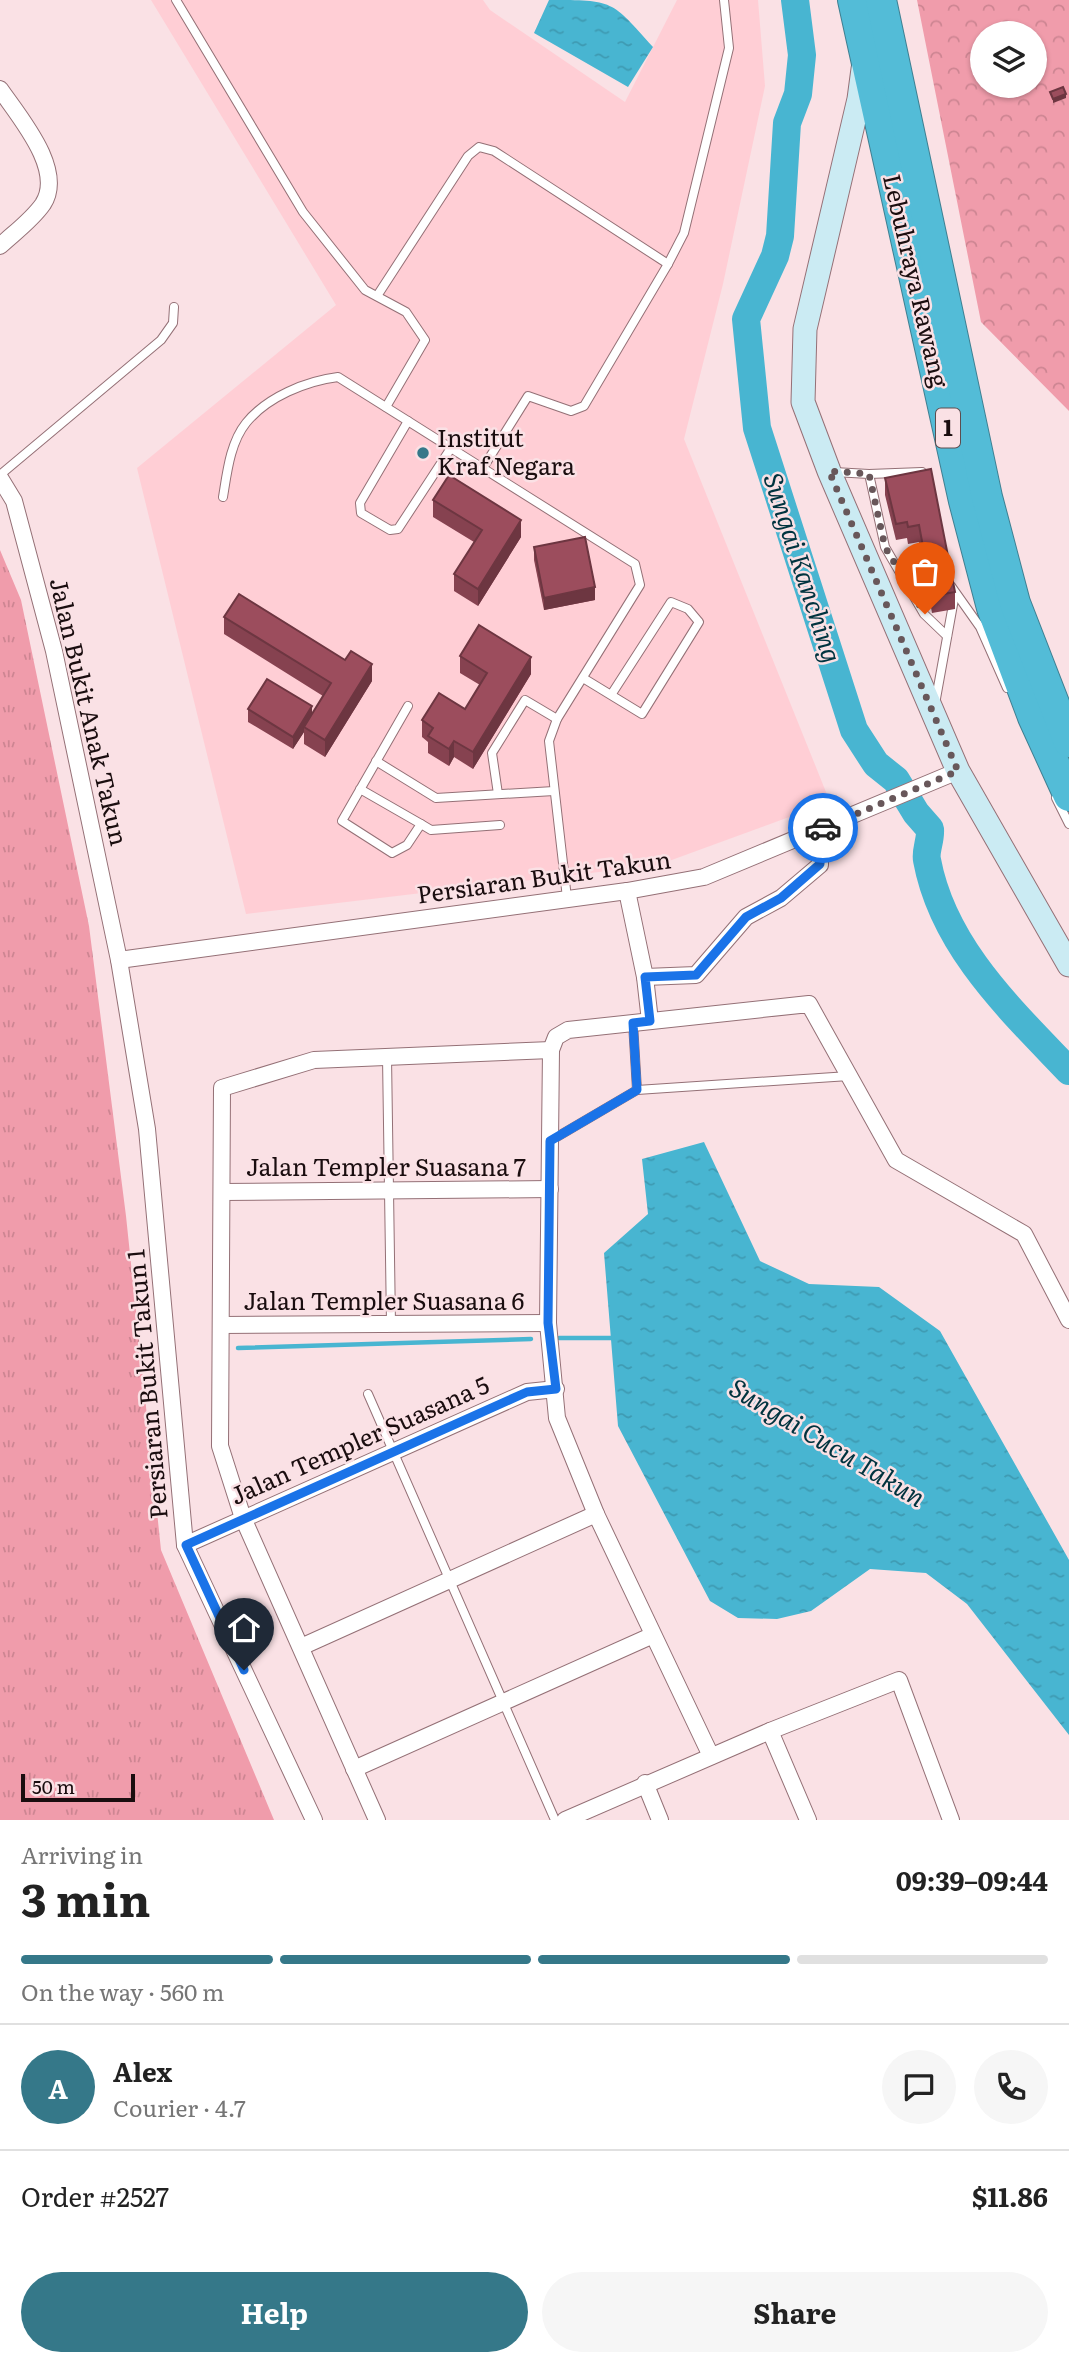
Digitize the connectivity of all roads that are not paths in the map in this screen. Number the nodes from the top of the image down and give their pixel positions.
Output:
1 (176, 0) edge
2 (724, 0) edge
3 (853, 0) edge
4 (881, 0) edge
5 (864, 48) junction
6 (0, 89) edge
7 (0, 246) edge
8 (668, 264) junction
9 (377, 296) junction
10 (173, 307) dead end
11 (386, 407) junction
12 (408, 421) junction
13 (451, 448) junction
14 (483, 468) junction
15 (829, 471) junction
16 (869, 474) junction
17 (0, 477) edge
18 (924, 485) edge
19 (223, 497) dead end
20 (945, 572) edge
21 (955, 595) junction
22 (947, 636) junction
23 (583, 678) junction
24 (611, 695) junction
25 (1013, 703) dead end
26 (408, 706) dead end
27 (934, 713) junction
28 (557, 719) junction
29 (1069, 742) edge
30 (376, 761) junction
31 (958, 771) junction
32 (360, 789) junction
33 (555, 791) junction
34 (1061, 793) edge
35 (498, 794) junction
36 (421, 824) junction
37 (1069, 824) edge
38 (500, 825) dead end
39 (820, 829) junction
40 (627, 891) junction
41 (567, 898) junction
42 (119, 960) junction
43 (1069, 965) edge
44 (645, 977) junction
45 (650, 1021) junction
46 (633, 1023) junction
47 (551, 1050) junction
48 (387, 1058) junction
49 (849, 1076) junction
50 (637, 1090) junction
51 (550, 1141) junction
52 (550, 1189) junction
53 (389, 1190) junction
54 (222, 1192) junction
55 (1069, 1320) edge
56 (548, 1323) junction
57 (391, 1324) junction
58 (221, 1325) junction
59 (556, 1389) junction
60 (369, 1395) dead end
61 (394, 1452) junction
62 (596, 1514) junction
63 (243, 1518) junction
64 (186, 1545) junction
65 (450, 1580) junction
66 (651, 1636) junction
67 (301, 1647) junction
68 (503, 1702) junction
69 (770, 1731) junction
70 (710, 1756) junction
71 (355, 1769) junction
72 (645, 1783) junction
73 (314, 1820) edge
74 (377, 1820) edge
75 (555, 1820) edge
76 (565, 1820) edge
77 (660, 1820) edge
78 (808, 1820) edge
79 (951, 1820) edge

1 - 9 lane
2 - 8 lane
3 - 5 highway, Lebuhraya Rawang / 1
4 - 29 highway, Lebuhraya Rawang / 1
5 - 15 street
5 - 34 highway, Lebuhraya Rawang / 1
6 - 7 street
8 - 9 lane
8 - 14 lane
9 - 11 lane
10 - 17 lane
11 - 12 lane
11 - 19 lane
12 - 13 lane
12 - 13 lane
13 - 14 lane
14 - 23 lane
15 - 16 lane
15 - 27 street
16 - 18 lane
16 - 22 lane
17 - 42 street, Jalan Bukit Anak Takun
20 - 21 lane
21 - 22 lane
21 - 25 lane
22 - 27 lane
23 - 24 lane
23 - 28 lane
24 - 24 lane
26 - 30 lane
27 - 31 street
28 - 33 lane
28 - 35 lane
30 - 32 lane
30 - 35 lane
31 - 39 street, Persiaran Bukit Takun
31 - 43 street
32 - 36 lane
32 - 36 lane
33 - 35 lane
33 - 41 lane
34 - 37 lane
36 - 38 lane
39 - 40 street, Persiaran Bukit Takun
39 - 44 street
40 - 41 street, Persiaran Bukit Takun
40 - 44 street
41 - 42 street, Persiaran Bukit Takun
42 - 64 street, Persiaran Bukit Takun 1
44 - 45 street
45 - 46 street
45 - 49 street
46 - 47 street
46 - 50 lane
47 - 48 street
47 - 51 street
48 - 53 lane
48 - 54 street
49 - 50 lane
49 - 55 street
50 - 51 lane
51 - 52 street
52 - 53 street, Jalan Templer Suasana 7
52 - 56 street
53 - 54 street, Jalan Templer Suasana 7
53 - 57 lane
54 - 58 street
56 - 57 street, Jalan Templer Suasana 6
56 - 59 street
57 - 58 street, Jalan Templer Suasana 6
58 - 63 street
59 - 61 street, Jalan Templer Suasana 5
59 - 62 street
60 - 61 lane
61 - 63 street, Jalan Templer Suasana 5
61 - 65 lane
62 - 65 street
62 - 66 street
63 - 64 street, Jalan Templer Suasana 5
63 - 67 street
64 - 73 street, Persiaran Bukit Takun 1
65 - 67 street
65 - 68 lane
66 - 68 street
66 - 70 street
67 - 71 street
68 - 71 street
68 - 75 lane
69 - 70 street
69 - 78 street
69 - 79 street
70 - 72 street
71 - 74 street
72 - 76 street
72 - 77 street

